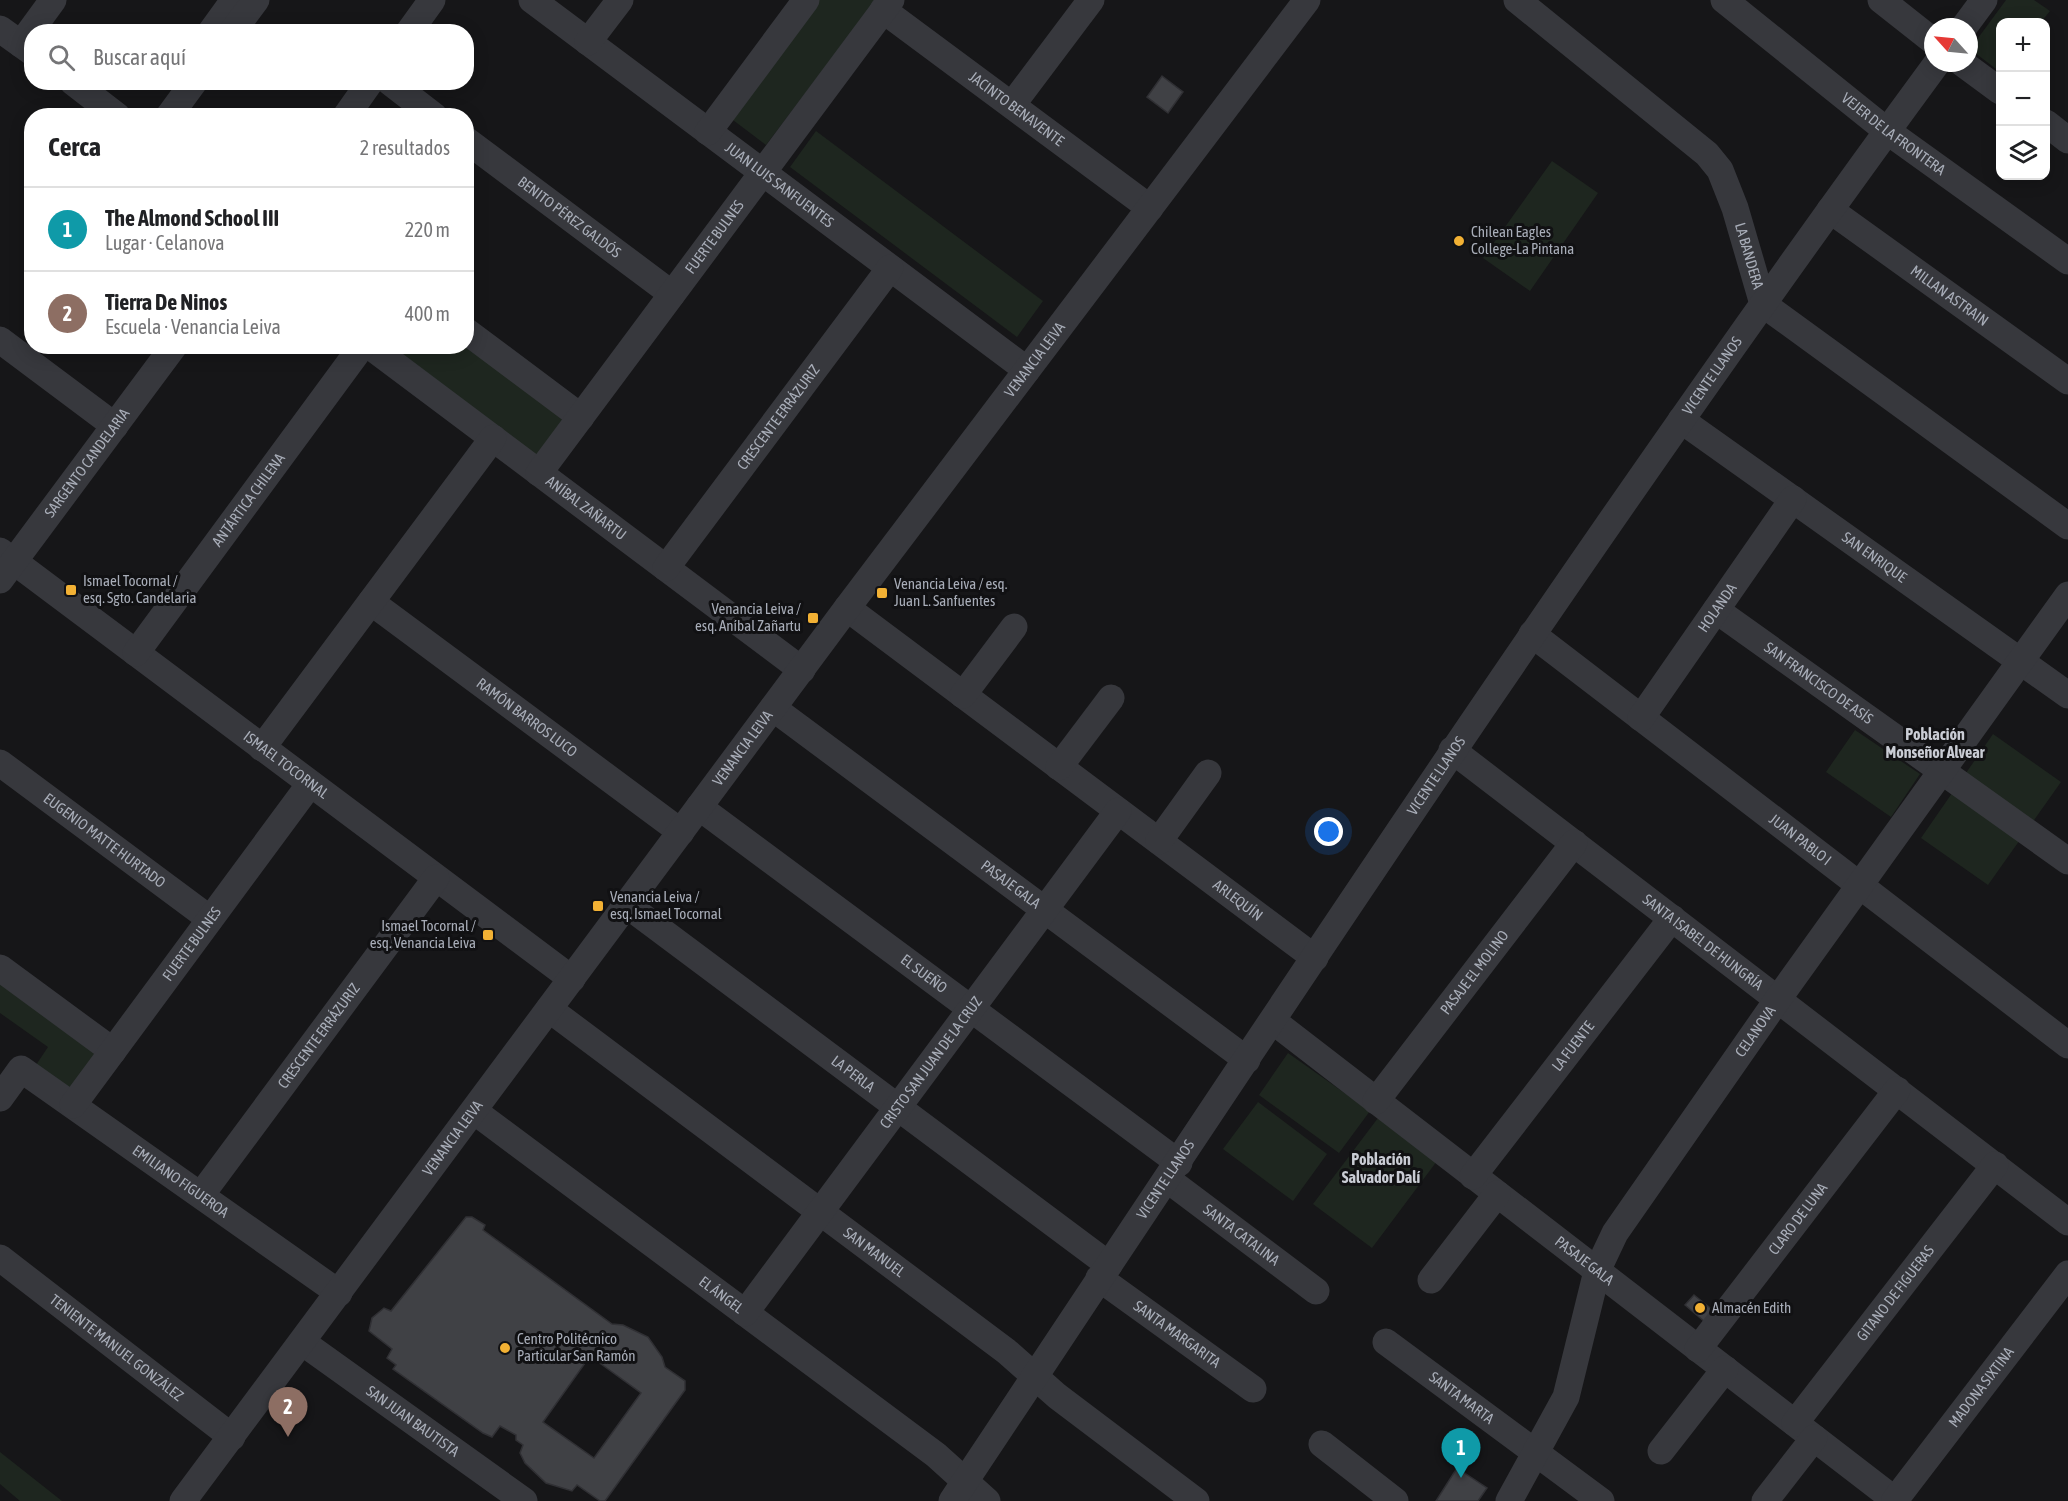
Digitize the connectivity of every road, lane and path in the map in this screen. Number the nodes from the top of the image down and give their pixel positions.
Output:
1 (53, 0) edge
2 (234, 0) edge
3 (256, 0) edge
4 (432, 0) edge
5 (532, 0) edge
6 (620, 0) edge
7 (806, 0) edge
8 (1091, 0) edge
9 (1307, 0) edge
10 (1517, 0) edge
11 (1724, 0) edge
12 (1881, 0) edge
13 (1984, 0) edge
14 (887, 5) edge
15 (1971, 18) edge
16 (32, 24) edge
17 (217, 24) edge
18 (238, 24) edge
19 (414, 24) edge
20 (1924, 34) edge
21 (588, 42) junction
22 (1930, 72) edge
23 (1975, 72) edge
24 (1996, 87) edge
25 (83, 90) edge
26 (167, 90) edge
27 (188, 90) edge
28 (364, 90) edge
29 (400, 90) edge
30 (1012, 105) junction
31 (107, 108) edge
32 (154, 108) edge
33 (175, 108) edge
34 (352, 108) edge
35 (424, 108) edge
36 (1887, 131) junction
37 (708, 132) junction
38 (474, 146) edge
39 (762, 173) junction
40 (1150, 208) junction
41 (1830, 210) junction
42 (2068, 261) edge
43 (890, 268) junction
44 (672, 294) junction
45 (1763, 304) junction
46 (474, 337) edge
47 (0, 340) edge
48 (168, 354) edge
49 (356, 354) edge
50 (381, 354) edge
51 (1027, 370) junction
52 (2068, 381) edge
53 (581, 417) junction
54 (1682, 420) junction
55 (115, 426) junction
56 (493, 438) junction
57 (539, 473) junction
58 (1793, 499) junction
59 (2068, 526) edge
60 (5, 564) edge
61 (666, 568) junction
62 (2068, 595) edge
63 (371, 602) junction
64 (847, 608) junction
65 (1716, 610) junction
66 (1014, 627) dead end
67 (1532, 634) junction
68 (136, 653) junction
69 (2021, 661) junction
70 (802, 670) junction
71 (2068, 694) edge
72 (963, 695) junction
73 (1111, 698) dead end
74 (773, 708) junction
75 (1641, 718) junction
76 (262, 748) junction
77 (1452, 750) junction
78 (0, 763) edge
79 (1059, 767) junction
80 (1942, 771) junction
81 (1208, 773) dead end
82 (310, 784) junction
83 (699, 807) junction
84 (1118, 811) junction
85 (681, 832) junction
86 (1158, 841) junction
87 (1574, 843) junction
88 (2068, 861) edge
89 (436, 878) junction
90 (1860, 885) junction
91 (627, 905) junction
92 (1045, 909) junction
93 (1672, 918) junction
94 (210, 919) junction
95 (1315, 958) junction
96 (0, 968) edge
97 (572, 979) junction
98 (1778, 999) junction
99 (549, 1009) junction
100 (971, 1009) junction
101 (1273, 1021) junction
102 (2068, 1045) edge
103 (113, 1051) junction
104 (1247, 1060) junction
105 (1897, 1090) junction
106 (0, 1098) edge
107 (1376, 1101) junction
108 (73, 1105) junction
109 (898, 1107) junction
110 (474, 1111) junction
111 (1995, 1165) junction
112 (1173, 1171) junction
113 (1473, 1176) junction
114 (1497, 1194) junction
115 (201, 1195) junction
116 (820, 1212) junction
117 (2068, 1222) edge
118 (0, 1258) edge
119 (1104, 1271) junction
120 (1597, 1271) junction
121 (2068, 1274) edge
122 (1431, 1280) dead end
123 (1316, 1291) dead end
124 (339, 1293) junction
125 (745, 1313) junction
126 (302, 1342) junction
127 (1386, 1342) dead end
128 (1698, 1349) junction
129 (1725, 1369) junction
130 (1034, 1374) junction
131 (1253, 1389) dead end
132 (1804, 1430) junction
133 (232, 1437) junction
134 (1322, 1444) dead end
135 (1661, 1451) dead end
136 (1538, 1452) junction
137 (959, 1491) edge
138 (1896, 1500) edge
139 (183, 1501) edge
140 (524, 1501) edge
141 (987, 1501) edge
142 (1197, 1501) edge
143 (1395, 1501) edge
144 (1509, 1501) edge
145 (1600, 1501) edge
146 (1765, 1501) edge

1 - 16 street
2 - 17 street
3 - 18 street
4 - 19 street
5 - 21 street, JUAN LUIS SANFUENTES
6 - 21 street
7 - 37 street
8 - 30 street
9 - 40 street, VENANCIA LEIVA
10 - 45 street, LA BANDERA
11 - 36 street, VEJER DE LA FRONTERA
12 - 20 street
13 - 15 street
14 - 30 street, JACINTO BENAVENTE
14 - 39 street, FUERTE BULNES
21 - 37 street, JUAN LUIS SANFUENTES
22 - 36 street, VICENTE LLANOS
23 - 24 street
25 - 31 street
26 - 32 street
27 - 33 street
28 - 34 street
29 - 35 street
30 - 40 street, JACINTO BENAVENTE
36 - 41 street, VICENTE LLANOS
36 - 42 street, VEJER DE LA FRONTERA
37 - 39 street, JUAN LUIS SANFUENTES
38 - 44 street, BENITO PÉREZ GALDÓS
39 - 43 street, JUAN LUIS SANFUENTES
39 - 44 street, FUERTE BULNES
40 - 51 street, VENANCIA LEIVA
41 - 45 street, VICENTE LLANOS
41 - 52 street, MILLAN ASTRAIN
43 - 51 street, JUAN LUIS SANFUENTES
43 - 61 street, CRESCENTE ERRÁZURIZ
44 - 53 street, FUERTE BULNES
45 - 54 street, VICENTE LLANOS
45 - 59 street, LA BANDERA
46 - 53 street
47 - 55 street
48 - 55 street, SARGENTO CANDELARIA
49 - 68 street, ANTÁRTICA CHILENA
50 - 56 street, ANÍBAL ZAÑARTU
51 - 64 street, VENANCIA LEIVA
53 - 57 street, FUERTE BULNES
54 - 58 street, SAN ENRIQUE
54 - 67 street, VICENTE LLANOS
55 - 60 street, SARGENTO CANDELARIA
56 - 57 street, ANÍBAL ZAÑARTU
56 - 63 street
57 - 61 street, ANÍBAL ZAÑARTU
58 - 65 street, HOLANDA
58 - 69 street, SAN ENRIQUE
60 - 68 street, ISMAEL TOCORNAL
61 - 70 street, ANÍBAL ZAÑARTU
62 - 69 street, CELANOVA
63 - 76 street
63 - 85 street, RAMÓN BARROS LUCO
64 - 70 street, VENANCIA LEIVA
64 - 72 street, ARLEQUÍN
65 - 75 street, HOLANDA
65 - 80 street, SAN FRANCISCO DE ASÍS
66 - 72 street
67 - 75 street, JUAN PABLO I
67 - 77 street, VICENTE LLANOS
68 - 76 street, ISMAEL TOCORNAL
69 - 71 street, SAN ENRIQUE
69 - 80 street, CELANOVA
70 - 74 street, VENANCIA LEIVA
72 - 79 street, ARLEQUÍN
73 - 79 street
74 - 83 street, VENANCIA LEIVA
74 - 92 street, PASAJE GALA
75 - 90 street, JUAN PABLO I
76 - 82 street, ISMAEL TOCORNAL
77 - 87 street, SANTA ISABEL DE HUNGRÍA
77 - 95 street, VICENTE LLANOS
78 - 94 street, EUGENIO MATTE HURTADO
79 - 84 street, ARLEQUÍN
80 - 88 street, SAN FRANCISCO DE ASÍS
80 - 90 street, CELANOVA
81 - 86 street
82 - 89 street, ISMAEL TOCORNAL
82 - 94 street, FUERTE BULNES
83 - 85 street, VENANCIA LEIVA
83 - 100 street, EL SUEÑO
84 - 86 street, ARLEQUÍN
84 - 92 street, CRISTO SAN JUAN DE LA CRUZ
85 - 91 street, VENANCIA LEIVA
86 - 95 street, ARLEQUÍN
87 - 93 street, SANTA ISABEL DE HUNGRÍA
87 - 107 street, PASAJE EL MOLINO
89 - 97 street, ISMAEL TOCORNAL
89 - 115 street, CRESCENTE ERRÁZURIZ
90 - 98 street, CELANOVA
90 - 102 street, JUAN PABLO I
91 - 97 street, VENANCIA LEIVA
91 - 109 street, LA PERLA
92 - 100 street, CRISTO SAN JUAN DE LA CRUZ
92 - 104 street, PASAJE GALA
93 - 98 street, SANTA ISABEL DE HUNGRÍA
93 - 113 street, LA FUENTE
94 - 103 street, FUERTE BULNES
95 - 101 street, VICENTE LLANOS
96 - 103 street
97 - 99 street, VENANCIA LEIVA
98 - 105 street, SANTA ISABEL DE HUNGRÍA
98 - 120 street, CELANOVA
99 - 110 street, VENANCIA LEIVA
99 - 116 street, SAN MANUEL
100 - 109 street, CRISTO SAN JUAN DE LA CRUZ
100 - 112 street, EL SUEÑO
101 - 104 street, VICENTE LLANOS
101 - 107 street, PASAJE GALA
103 - 108 street, FUERTE BULNES
104 - 112 street, VICENTE LLANOS
105 - 111 street, SANTA ISABEL DE HUNGRÍA
105 - 128 street, CLARO DE LUNA
106 - 108 street, EMILIANO FIGUEROA
107 - 113 street, PASAJE GALA
108 - 115 street, EMILIANO FIGUEROA
109 - 116 street, CRISTO SAN JUAN DE LA CRUZ
109 - 119 street, LA PERLA
110 - 124 street, VENANCIA LEIVA
110 - 125 street, EL ÁNGEL
111 - 117 street, SANTA ISABEL DE HUNGRÍA
111 - 132 street, GITANO DE FIGUERAS
112 - 119 street, VICENTE LLANOS
112 - 123 street, SANTA CATALINA
113 - 114 street, PASAJE GALA
114 - 120 street, PASAJE GALA
114 - 122 street
115 - 124 street, EMILIANO FIGUEROA
116 - 125 street, CRISTO SAN JUAN DE LA CRUZ
116 - 130 street, SAN MANUEL
118 - 133 street, TENIENTE MANUEL GONZÁLEZ
119 - 130 street, VICENTE LLANOS
119 - 131 street, SANTA MARGARITA
120 - 128 street, PASAJE GALA
120 - 136 street, CELANOVA
121 - 138 street, MADONA SIXTINA
124 - 126 street, VENANCIA LEIVA
125 - 137 street, EL ÁNGEL
126 - 133 street, VENANCIA LEIVA
126 - 140 street, SAN JUAN BAUTISTA
127 - 136 street, SANTA MARTA
128 - 129 street, PASAJE GALA
129 - 132 street, PASAJE GALA
129 - 135 street
130 - 137 street, VICENTE LLANOS
130 - 142 street, SAN MANUEL
132 - 138 street, PASAJE GALA
132 - 146 street, GITANO DE FIGUERAS
133 - 139 street, VENANCIA LEIVA
134 - 143 street
136 - 144 street, CELANOVA
136 - 145 street, SANTA MARTA
137 - 141 street, EL ÁNGEL

